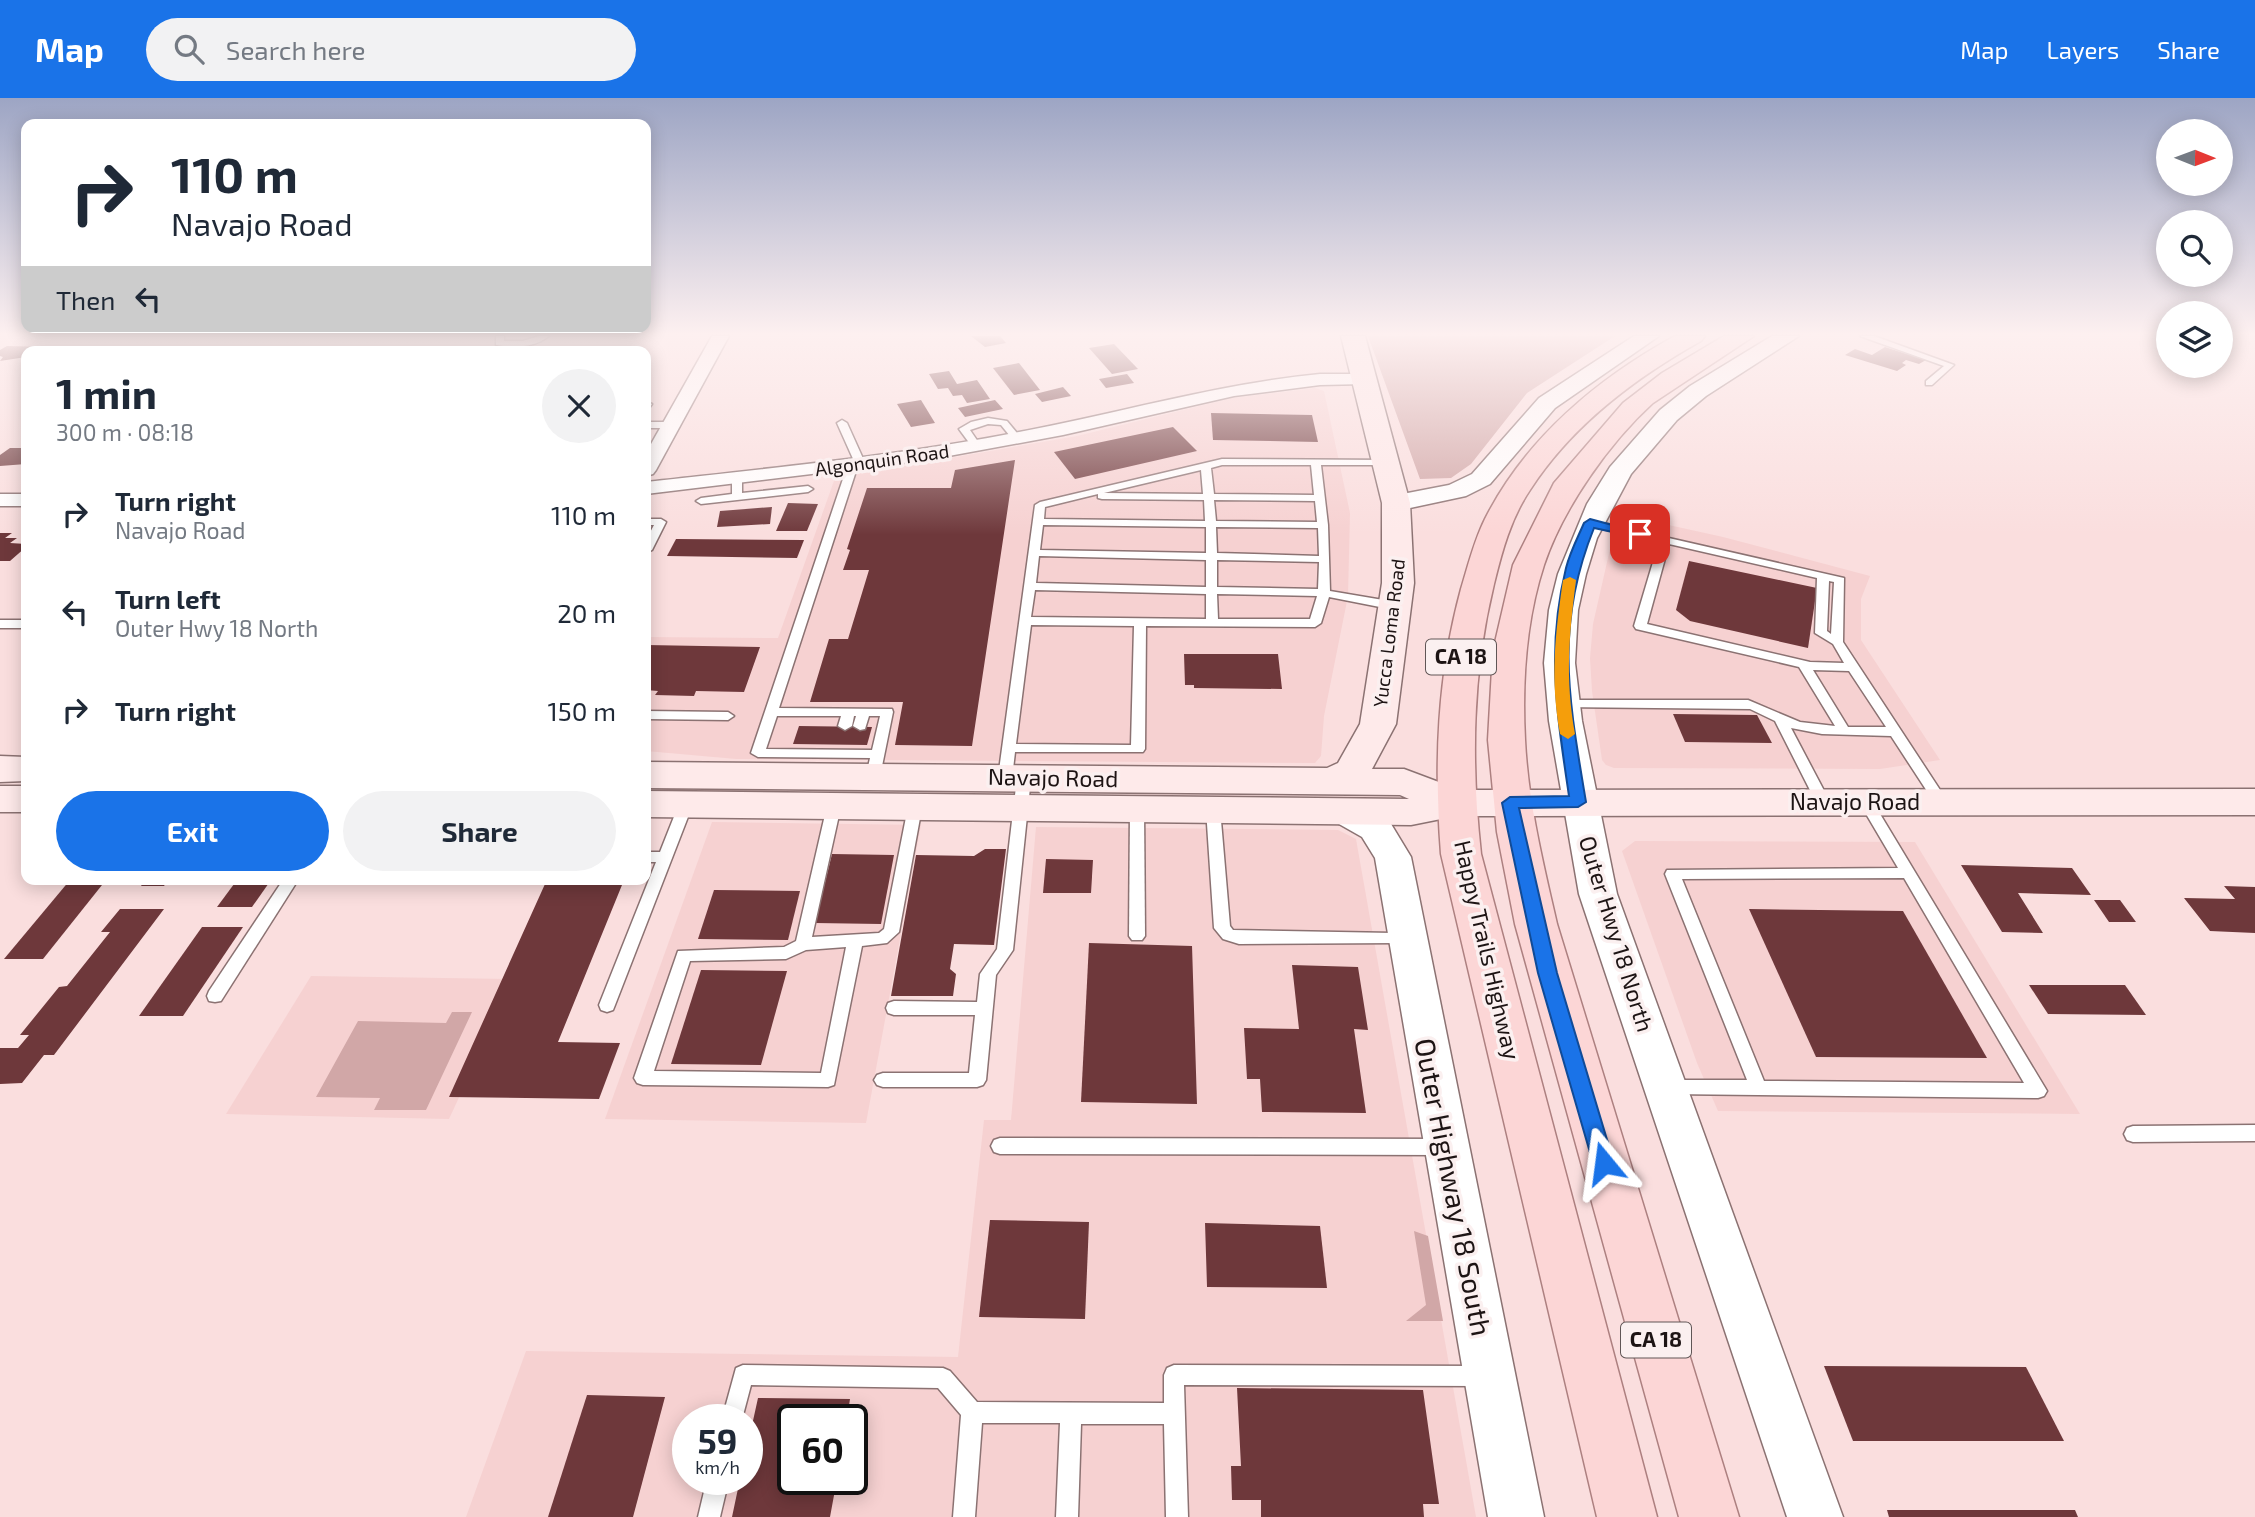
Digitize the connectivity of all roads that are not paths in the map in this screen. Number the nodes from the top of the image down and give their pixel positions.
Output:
1 (684, 402) edge
2 (1183, 402) edge
3 (1371, 402) edge
4 (1547, 402) edge
5 (1595, 402) edge
6 (1640, 402) edge
7 (1685, 402) edge
8 (842, 423) dead end
9 (651, 425) edge
10 (671, 425) junction
11 (651, 461) edge
12 (1385, 461) junction
13 (1316, 462) junction
14 (857, 464) junction
15 (1206, 466) junction
16 (651, 488) edge
17 (737, 488) junction
18 (808, 489) dead end
19 (1081, 496) junction
20 (1209, 498) junction
21 (1321, 498) junction
22 (0, 500) edge
23 (21, 500) edge
24 (701, 501) dead end
25 (1396, 503) junction
26 (651, 522) edge
27 (1038, 522) junction
28 (1590, 523) junction
29 (1211, 524) junction
30 (1324, 525) junction
31 (1665, 540) junction
32 (651, 541) edge
33 (1033, 553) junction
34 (1211, 558) junction
35 (1325, 559) junction
36 (1029, 586) junction
37 (1212, 589) junction
38 (1324, 593) junction
39 (1395, 606) junction
40 (1026, 621) junction
41 (1140, 622) junction
42 (1212, 623) junction
43 (0, 624) edge
44 (21, 624) edge
45 (1803, 664) junction
46 (1854, 667) junction
47 (1562, 704) junction
48 (772, 712) junction
49 (651, 715) edge
50 (727, 716) dead end
51 (1780, 719) junction
52 (1378, 724) junction
53 (1844, 730) junction
54 (1896, 732) junction
55 (865, 757) junction
56 (6, 775) edge
57 (651, 775) edge
58 (1015, 778) junction
59 (1138, 779) junction
60 (21, 793) edge
61 (1338, 796) junction
62 (1424, 799) junction
63 (1578, 802) junction
64 (1823, 802) junction
65 (1866, 802) junction
66 (1941, 802) junction
67 (2255, 802) edge
68 (1510, 803) junction
69 (651, 804) edge
70 (686, 804) junction
71 (834, 806) junction
72 (915, 807) junction
73 (1213, 809) junction
74 (651, 856) edge
75 (665, 857) junction
76 (1393, 857) junction
77 (1909, 873) junction
78 (288, 885) edge
79 (1137, 936) dead end
80 (1393, 939) dead end
81 (855, 942) junction
82 (803, 944) junction
83 (215, 996) dead end
84 (607, 1004) dead end
85 (894, 1008) dead end
86 (985, 1009) junction
87 (883, 1080) dead end
88 (1664, 1087) junction
89 (1758, 1087) junction
90 (2255, 1133) edge
91 (2133, 1134) dead end
92 (1000, 1146) dead end
93 (1445, 1147) junction
94 (1489, 1376) junction
95 (736, 1404) edge
96 (972, 1412) junction
97 (1071, 1413) junction
98 (1174, 1414) junction
99 (714, 1495) edge
100 (709, 1517) edge
101 (964, 1517) edge
102 (1067, 1517) edge
103 (1177, 1517) edge
104 (1516, 1517) edge
105 (1627, 1517) edge
106 (1709, 1517) edge
107 (1815, 1517) edge

1 - 10 street
2 - 14 street, Algonquin Road
3 - 12 main road, Yucca Loma Road
4 - 25 street
5 - 62 main road, Happy Trails Highway / CA 18
6 - 68 main road, CA 18
7 - 28 street, Outer Hwy 18 North
8 - 14 lane
9 - 10 lane
10 - 11 street
12 - 13 lane
12 - 25 main road, Yucca Loma Road
13 - 15 lane
13 - 21 lane
14 - 17 street, Algonquin Road
14 - 48 lane
15 - 19 lane
15 - 20 lane
16 - 17 street, Algonquin Road
17 - 18 lane
17 - 24 lane
19 - 20 lane
19 - 27 lane
20 - 21 lane
20 - 29 lane
21 - 30 lane
22 - 23 street
25 - 39 main road, Yucca Loma Road
26 - 32 lane
27 - 29 lane
27 - 33 lane
28 - 31 lane
28 - 47 street, Outer Hwy 18 North
29 - 30 lane
29 - 34 lane
30 - 35 lane
31 - 45 lane
31 - 46 lane
33 - 34 lane
33 - 36 lane
34 - 35 lane
34 - 37 lane
35 - 38 lane
36 - 37 lane
36 - 40 lane
37 - 38 lane
37 - 42 lane
38 - 39 lane
38 - 42 lane
39 - 52 main road, Yucca Loma Road
40 - 41 lane
40 - 58 lane
41 - 42 lane
41 - 59 lane
43 - 44 lane
45 - 46 lane
45 - 53 lane
46 - 54 lane
47 - 51 lane
47 - 63 street, Outer Hwy 18 North
48 - 55 lane
48 - 55 lane
49 - 50 lane
51 - 53 lane
51 - 64 lane
52 - 61 main road
52 - 62 main road
53 - 54 lane
54 - 66 lane
55 - 57 main road, Navajo Road
55 - 58 main road, Navajo Road
56 - 60 main road
58 - 59 main road, Navajo Road
58 - 59 lane
58 - 72 main road, Navajo Road
58 - 86 lane
59 - 61 main road, Navajo Road
59 - 73 main road, Navajo Road
59 - 79 lane
61 - 62 main road, Navajo Road
61 - 73 main road, Navajo Road
61 - 76 street
62 - 68 main road, Navajo Road
62 - 76 street
62 - 105 main road, Happy Trails Highway / CA 18
63 - 64 main road, Navajo Road
63 - 68 main road, Navajo Road
63 - 88 street, Outer Hwy 18 North
64 - 65 main road, Navajo Road
65 - 66 main road, Navajo Road
65 - 77 lane
66 - 67 main road, Navajo Road
68 - 106 main road, CA 18
69 - 70 main road, Navajo Road
70 - 71 main road, Navajo Road
70 - 75 lane
71 - 72 main road, Navajo Road
71 - 82 lane
72 - 81 lane
73 - 80 lane
74 - 75 lane
75 - 84 lane
76 - 93 street, Outer Highway 18 South
77 - 89 lane
77 - 89 lane
78 - 83 lane
81 - 82 lane
81 - 82 lane
85 - 86 lane
86 - 87 lane
88 - 89 lane
88 - 107 street, Outer Hwy 18 North
90 - 91 lane
92 - 93 lane
93 - 94 street, Outer Highway 18 South
94 - 98 lane
94 - 104 street, Outer Highway 18 South
95 - 96 lane
96 - 97 lane
96 - 101 lane
97 - 98 lane
97 - 102 lane
98 - 103 lane
99 - 100 lane

